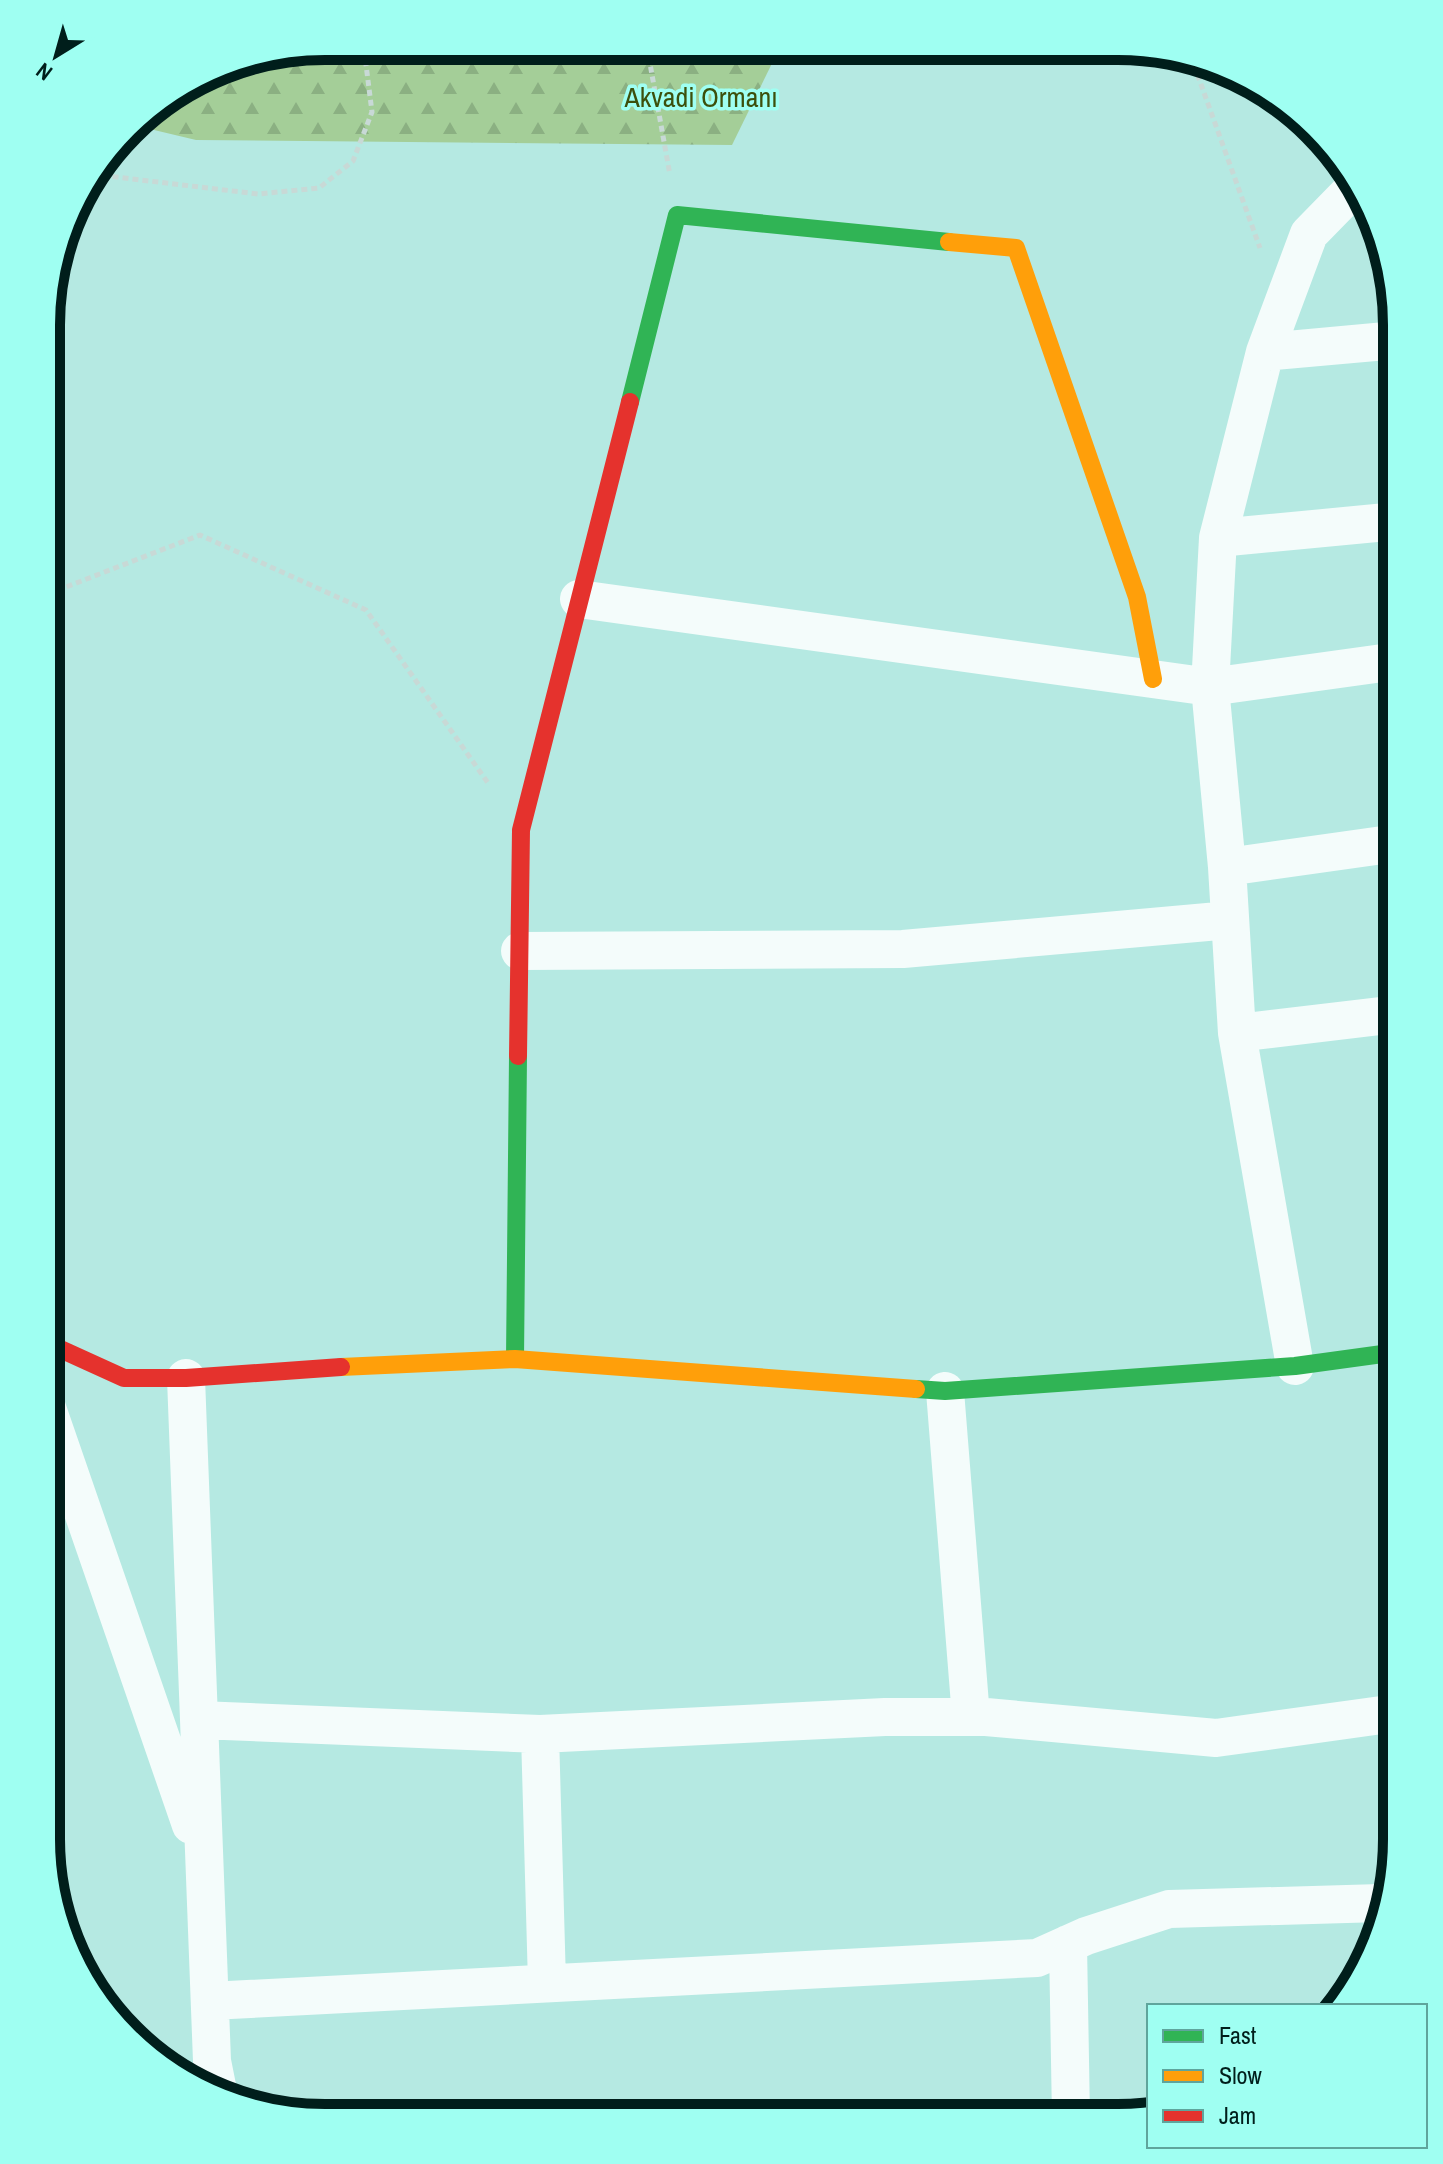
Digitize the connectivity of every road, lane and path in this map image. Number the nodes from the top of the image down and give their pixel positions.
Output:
1 (366, 61) edge
2 (649, 61) edge
3 (1197, 72) edge
4 (107, 176) edge
5 (1349, 193) edge
6 (677, 215) junction
7 (1261, 252) dead end
8 (1383, 341) edge
9 (1265, 352) junction
10 (1383, 522) edge
11 (1218, 538) junction
12 (60, 589) edge
13 (579, 599) junction
14 (1383, 663) edge
15 (1153, 679) junction
16 (1210, 687) junction
17 (521, 830) junction
18 (1383, 845) edge
19 (1227, 867) junction
20 (1230, 920) junction
21 (520, 951) junction
22 (1383, 1016) edge
23 (1237, 1033) junction
24 (60, 1349) edge
25 (1382, 1354) edge
26 (515, 1359) junction
27 (1295, 1366) junction
28 (186, 1378) junction
29 (945, 1391) junction
30 (60, 1446) edge
31 (1382, 1715) edge
32 (971, 1717) junction
33 (199, 1720) junction
34 (540, 1734) junction
35 (205, 1864) junction
36 (1375, 1903) edge
37 (1068, 1944) junction
38 (547, 1983) junction
39 (210, 2001) junction
40 (216, 2081) edge
41 (1071, 2104) edge

1 - 4 path
2 - 6 path
3 - 7 path
5 - 9 street
6 - 13 street
6 - 15 street
8 - 9 street
9 - 11 street
10 - 11 street
11 - 16 street
12 - 17 path
13 - 15 street
13 - 17 street
14 - 16 street
15 - 16 street
16 - 19 street
17 - 21 street
18 - 19 street
19 - 20 street
20 - 21 street
20 - 23 street
21 - 26 street
22 - 23 street
23 - 27 street
24 - 28 street
25 - 27 street
26 - 28 street
26 - 29 street
27 - 29 street
28 - 33 street
29 - 32 street
30 - 35 street
31 - 32 street
32 - 34 street
33 - 34 street
33 - 35 street
34 - 38 street
35 - 39 street
36 - 37 street
37 - 38 street
37 - 41 street
38 - 39 street
39 - 40 street

